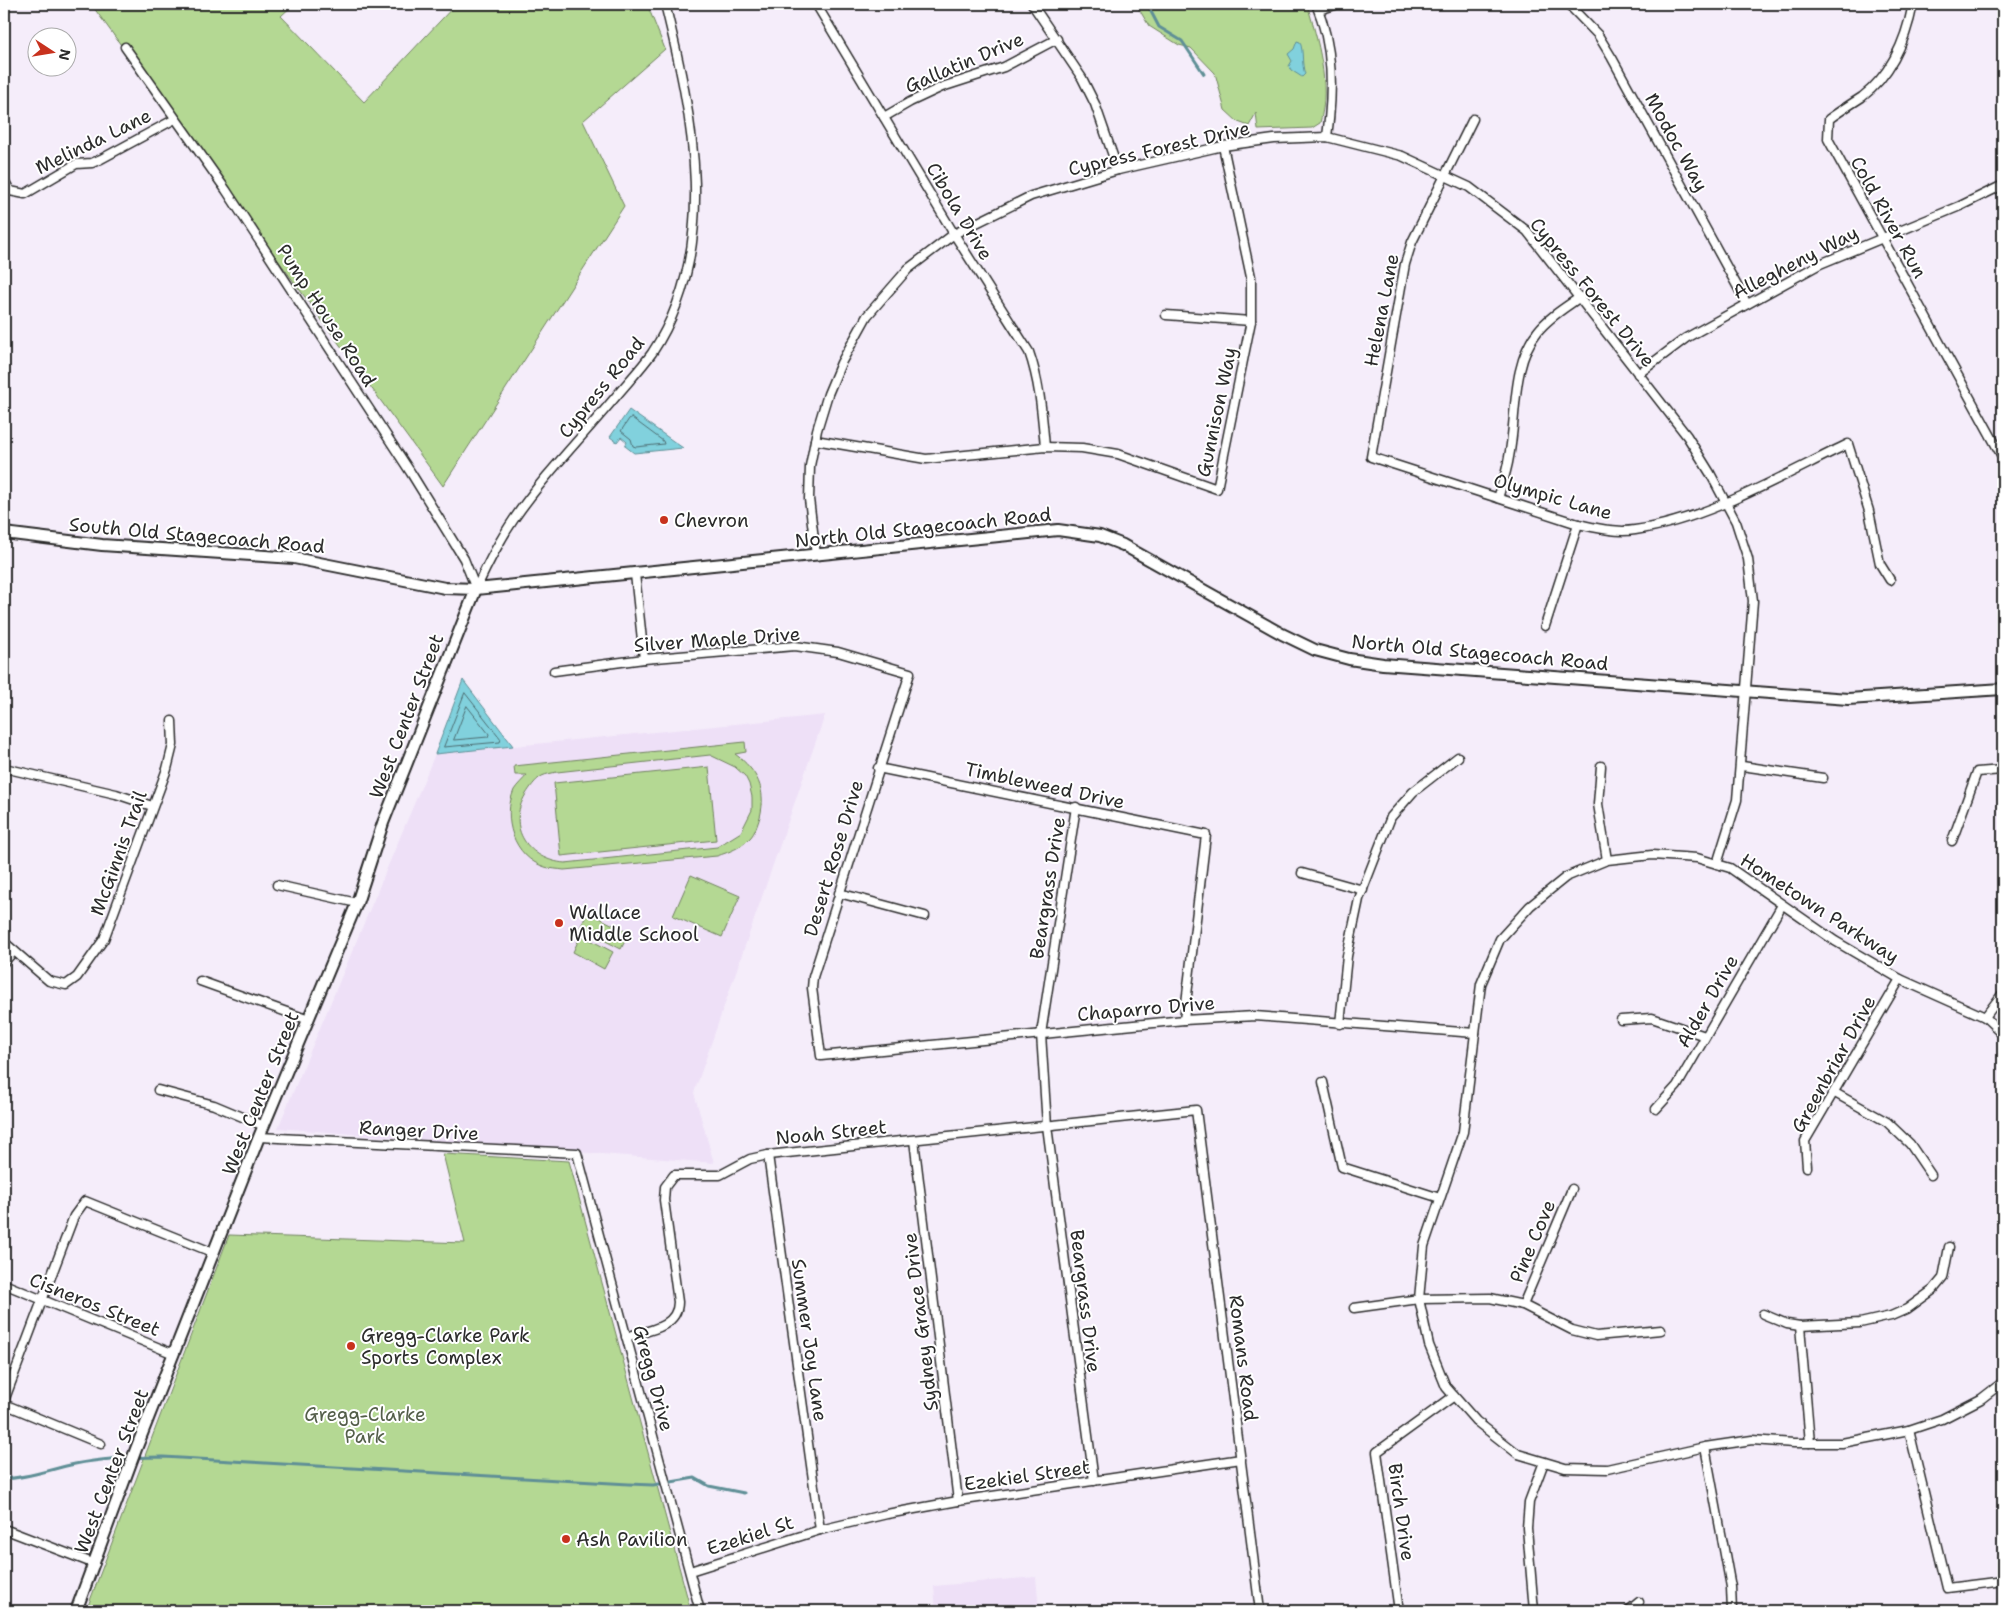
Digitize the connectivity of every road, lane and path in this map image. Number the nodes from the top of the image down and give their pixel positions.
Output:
1 (665, 4) edge
2 (816, 4) edge
3 (1032, 4) edge
4 (1338, 4) edge
5 (1568, 4) edge
6 (1913, 4) edge
7 (1317, 7) edge
8 (1057, 39) junction
9 (125, 47) dead end
10 (884, 117) junction
11 (175, 119) junction
12 (1473, 119) dead end
13 (1327, 138) junction
14 (1223, 146) junction
15 (1118, 170) junction
16 (1445, 176) junction
17 (4, 180) edge
18 (2003, 185) edge
19 (954, 234) junction
20 (1881, 238) junction
21 (1580, 296) junction
22 (1748, 304) junction
23 (1166, 315) dead end
24 (1251, 321) junction
25 (1638, 374) junction
26 (815, 440) junction
27 (1044, 447) junction
28 (1371, 457) joint
29 (2003, 458) edge
30 (1498, 498) junction
31 (1727, 502) junction
32 (1578, 524) junction
33 (4, 533) edge
34 (816, 555) junction
35 (635, 574) junction
36 (1890, 580) dead end
37 (476, 589) junction
38 (1545, 626) dead end
39 (644, 659) junction
40 (554, 671) dead end
41 (910, 673) joint
42 (2003, 689) edge
43 (1747, 692) junction
44 (172, 721) dead end
45 (1458, 757) dead end
46 (1601, 766) dead end
47 (1742, 766) junction
48 (4, 768) edge
49 (878, 768) junction
50 (2003, 770) edge
51 (1823, 778) dead end
52 (152, 806) junction
53 (1076, 807) junction
54 (1952, 841) dead end
55 (1607, 860) junction
56 (1717, 864) junction
57 (1302, 873) dead end
58 (277, 885) dead end
59 (1363, 890) junction
60 (839, 893) junction
61 (357, 903) junction
62 (1782, 905) junction
63 (925, 916) dead end
64 (4, 942) edge
65 (14, 951) junction
66 (4, 962) edge
67 (1900, 979) junction
68 (200, 981) dead end
69 (2003, 993) edge
70 (1986, 1017) junction
71 (309, 1020) junction
72 (1184, 1020) junction
73 (1620, 1020) dead end
74 (1340, 1024) junction
75 (1475, 1033) junction
76 (1041, 1034) junction
77 (2003, 1034) edge
78 (1705, 1036) junction
79 (821, 1056) joint
80 (1323, 1082) dead end
81 (158, 1090) dead end
82 (1834, 1093) junction
83 (1656, 1109) dead end
84 (1196, 1110) joint
85 (264, 1126) junction
86 (1047, 1126) junction
87 (259, 1137) junction
88 (914, 1140) junction
89 (577, 1153) joint
90 (768, 1155) junction
91 (1806, 1167) dead end
92 (1931, 1175) dead end
93 (1572, 1189) dead end
94 (1440, 1198) junction
95 (1949, 1247) dead end
96 (214, 1253) junction
97 (4, 1284) edge
98 (1419, 1299) junction
99 (43, 1300) junction
100 (1523, 1305) junction
101 (1354, 1308) dead end
102 (1763, 1314) dead end
103 (1800, 1326) junction
104 (1661, 1330) dead end
105 (626, 1337) junction
106 (174, 1354) junction
107 (2003, 1382) edge
108 (1454, 1396) junction
109 (4, 1402) edge
110 (1909, 1430) junction
111 (1810, 1443) junction
112 (101, 1444) dead end
113 (1705, 1447) junction
114 (1241, 1459) junction
115 (1544, 1462) junction
116 (1094, 1481) junction
117 (958, 1501) junction
118 (4, 1529) edge
119 (820, 1530) junction
120 (95, 1564) junction
121 (690, 1571) junction
122 (2003, 1581) edge
123 (1639, 1602) dead end
124 (76, 1611) edge
125 (700, 1611) edge
126 (1260, 1611) edge
127 (1399, 1611) edge
128 (1534, 1611) edge
129 (1628, 1611) edge
130 (1732, 1611) edge

1 - 37 street, Cypress Road
2 - 10 street, Cibola Drive
3 - 8 street
4 - 7 street
5 - 22 street, Modoc Way
6 - 20 street, Cold River Run
7 - 13 street
8 - 10 street, Gallatin Drive
8 - 15 street
9 - 11 street, Pump House Road
10 - 19 street, Cibola Drive
11 - 17 street, Melinda Lane
11 - 37 street, Pump House Road
12 - 16 street, Helena Lane
13 - 14 street, Cypress Forest Drive
13 - 16 street, Cypress Forest Drive
14 - 15 street, Cypress Forest Drive
14 - 24 street, Gunnison Way
15 - 19 street, Cypress Forest Drive
16 - 21 street, Cypress Forest Drive
16 - 28 street, Helena Lane
18 - 20 street, Allegheny Way
19 - 26 street, Cypress Forest Drive
19 - 27 street, Cibola Drive
20 - 22 street, Allegheny Way
20 - 29 street, Cold River Run
21 - 25 street, Cypress Forest Drive
21 - 30 street
22 - 25 street, Allegheny Way
23 - 24 street
24 - 27 street, Gunnison Way
25 - 31 street, Cypress Forest Drive
26 - 27 street, Gunnison Way
26 - 34 street, Cypress Forest Drive
28 - 30 street, Olympic Lane
30 - 32 street, Olympic Lane
31 - 32 street, Olympic Lane
31 - 36 street, Olympic Lane
31 - 43 street, Cypress Forest Drive
32 - 38 street
33 - 37 street, South Old Stagecoach Road
34 - 35 street, North Old Stagecoach Road
34 - 43 street, North Old Stagecoach Road
35 - 37 street, North Old Stagecoach Road
35 - 39 street
37 - 61 street, West Center Street
39 - 40 street, Silver Maple Drive
39 - 41 street, Silver Maple Drive
41 - 49 street, Desert Rose Drive
42 - 43 street, North Old Stagecoach Road
43 - 47 street, Cypress Forest Drive
44 - 52 street, McGinnis Trail
45 - 59 street
46 - 55 street
47 - 51 street
47 - 56 street, Cypress Forest Drive
48 - 52 street
49 - 53 street, Timbleweed Drive
49 - 60 street, Desert Rose Drive
50 - 54 street
52 - 65 street, McGinnis Trail
53 - 72 street, Timbleweed Drive
53 - 76 street, Beargrass Drive
55 - 56 street, Hometown Parkway
55 - 75 street, Hometown Parkway
56 - 62 street, Hometown Parkway
57 - 59 street
58 - 61 street
59 - 74 street
60 - 63 street
60 - 79 street, Desert Rose Drive
61 - 71 street, West Center Street
62 - 67 street, Hometown Parkway
62 - 78 street, Alder Drive
64 - 65 street
65 - 66 street
67 - 70 street, Hometown Parkway
67 - 82 street, Greenbriar Drive
68 - 71 street
69 - 70 street
70 - 77 street, Hometown Parkway
71 - 85 street, West Center Street
72 - 74 street, Chaparro Drive
72 - 76 street, Chaparro Drive
73 - 78 street
74 - 75 street, Chaparro Drive
75 - 94 street, Hometown Parkway
76 - 79 street, Chaparro Drive
76 - 86 street, Beargrass Drive
78 - 83 street, Alder Drive
80 - 94 street
81 - 85 street
82 - 91 street, Greenbriar Drive
82 - 92 street
84 - 86 street, Noah Street
84 - 114 street, Romans Road
85 - 87 street, West Center Street
86 - 88 street, Noah Street
86 - 116 street, Beargrass Drive
87 - 89 street, Ranger Drive
87 - 96 street, West Center Street
88 - 90 street, Noah Street
88 - 117 street, Sydney Grace Drive
89 - 105 street, Gregg Drive
90 - 105 street, Noah Street
90 - 119 street, Summer Joy Lane
93 - 100 street, Pine Cove
94 - 98 street, Hometown Parkway
95 - 103 street
96 - 99 street
96 - 106 street, West Center Street
97 - 99 street, Cisneros Street
98 - 100 street
98 - 101 street
98 - 108 street, Hometown Parkway
99 - 106 street, Cisneros Street
99 - 109 street
100 - 104 street
102 - 103 street
103 - 111 street
105 - 121 street, Gregg Drive
106 - 120 street, West Center Street
107 - 110 street, Hometown Parkway
108 - 115 street, Hometown Parkway
108 - 127 street, Birch Drive
109 - 112 street
110 - 111 street, Hometown Parkway
110 - 122 street
111 - 113 street, Hometown Parkway
113 - 115 street, Hometown Parkway
113 - 130 street
114 - 116 street, Ezekiel Street
114 - 126 street, Romans Road
115 - 128 street
116 - 117 street, Ezekiel Street
117 - 119 street, Ezekiel Street
118 - 120 street
119 - 121 street, Ezekiel St
120 - 124 street, West Center Street
121 - 125 street, Gregg Drive
123 - 129 street

